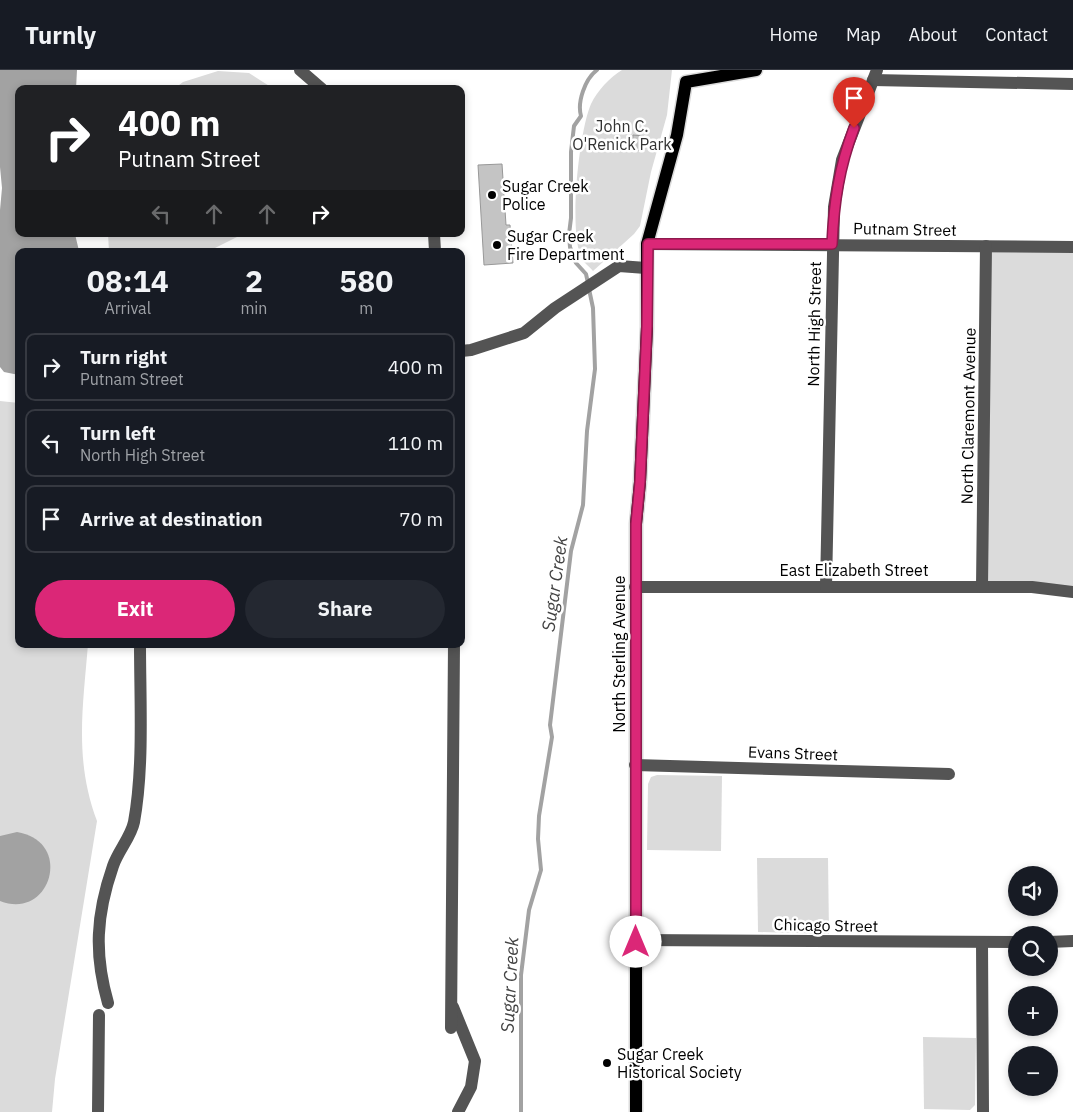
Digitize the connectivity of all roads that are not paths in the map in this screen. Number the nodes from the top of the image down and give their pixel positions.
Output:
1 (300, 70) edge
2 (756, 70) edge
3 (875, 75) edge
4 (1073, 84) edge
5 (317, 85) edge
6 (648, 244) junction
7 (832, 244) junction
8 (986, 246) junction
9 (1073, 247) edge
10 (646, 268) junction
11 (465, 351) edge
12 (982, 586) junction
13 (635, 587) junction
14 (826, 587) junction
15 (1073, 592) edge
16 (140, 648) edge
17 (454, 648) edge
18 (635, 765) junction
19 (949, 774) dead end
20 (636, 940) junction
21 (1073, 941) edge
22 (982, 942) junction
23 (1008, 942) edge
24 (1058, 942) edge
25 (451, 1002) junction
26 (108, 1003) dead end
27 (99, 1015) dead end
28 (450, 1028) dead end
29 (98, 1112) edge
30 (458, 1112) edge
31 (636, 1112) edge
32 (983, 1112) edge

1 - 5 street
2 - 6 main road, North Sterling Avenue
3 - 4 street
3 - 7 street, North High Street
6 - 7 street, Putnam Street
6 - 10 main road, North Sterling Avenue
7 - 8 street, Putnam Street
7 - 14 street, North High Street
8 - 9 street, Putnam Street
8 - 12 street, North Claremont Avenue
10 - 11 street
10 - 13 main road, North Sterling Avenue
12 - 14 street, East Elizabeth Street
12 - 15 street, East Elizabeth Street
13 - 14 street, East Elizabeth Street
13 - 18 main road, North Sterling Avenue
16 - 26 street
17 - 25 street
18 - 19 street, Evans Street
18 - 20 main road, North Sterling Avenue
20 - 22 street, Chicago Street
20 - 31 main road, North Sterling Avenue
21 - 24 street
22 - 23 street, Chicago Street
22 - 32 street
25 - 28 street
25 - 30 street
27 - 29 street

